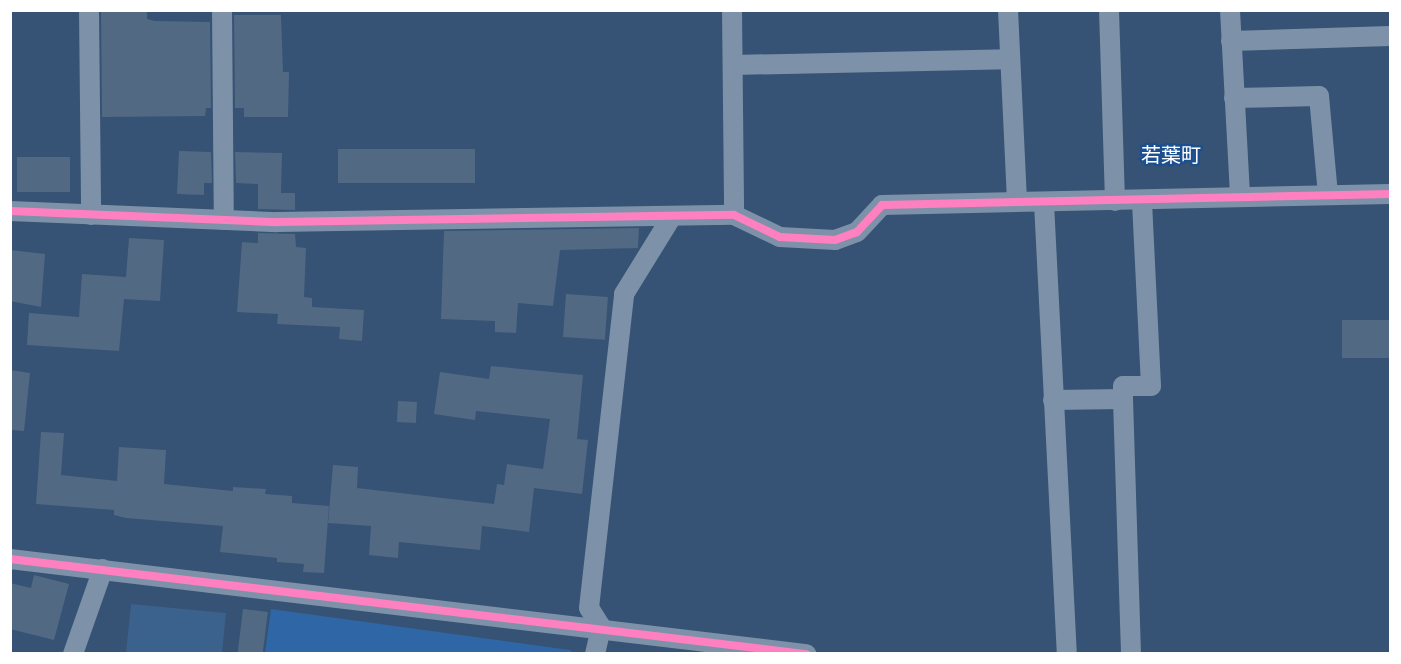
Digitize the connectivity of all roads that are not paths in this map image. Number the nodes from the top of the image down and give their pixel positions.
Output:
1 (89, 10) edge
2 (222, 10) edge
3 (732, 10) edge
4 (1008, 10) edge
5 (1108, 10) edge
6 (1230, 10) edge
7 (1390, 36) edge
8 (1231, 41) junction
9 (1008, 59) junction
10 (733, 65) junction
11 (1234, 98) junction
12 (1390, 194) edge
13 (1328, 195) junction
14 (1240, 196) junction
15 (1142, 200) junction
16 (1115, 201) junction
17 (1017, 202) junction
18 (1044, 202) junction
19 (10, 211) edge
20 (91, 215) junction
21 (734, 215) junction
22 (671, 218) junction
23 (224, 220) junction
24 (1124, 399) junction
25 (1053, 400) junction
26 (10, 559) edge
27 (103, 569) junction
28 (600, 627) junction
29 (73, 654) edge
30 (595, 654) edge
31 (806, 654) edge
32 (1067, 654) edge
33 (1131, 654) edge

1 - 20 street
2 - 23 street
3 - 10 street
4 - 9 street
5 - 16 street
6 - 8 street
7 - 8 street
8 - 11 street
9 - 10 street
9 - 17 street
10 - 21 street
11 - 13 street
11 - 14 street
12 - 13 street
13 - 14 street
14 - 15 street
15 - 16 street
15 - 24 street
16 - 18 street
17 - 18 street
17 - 21 street
18 - 25 street
19 - 20 street
20 - 23 street
21 - 22 street
22 - 23 street
22 - 28 street
24 - 25 street
24 - 33 street
25 - 32 street
26 - 27 street
27 - 28 street
27 - 29 street
28 - 30 street
28 - 31 street

